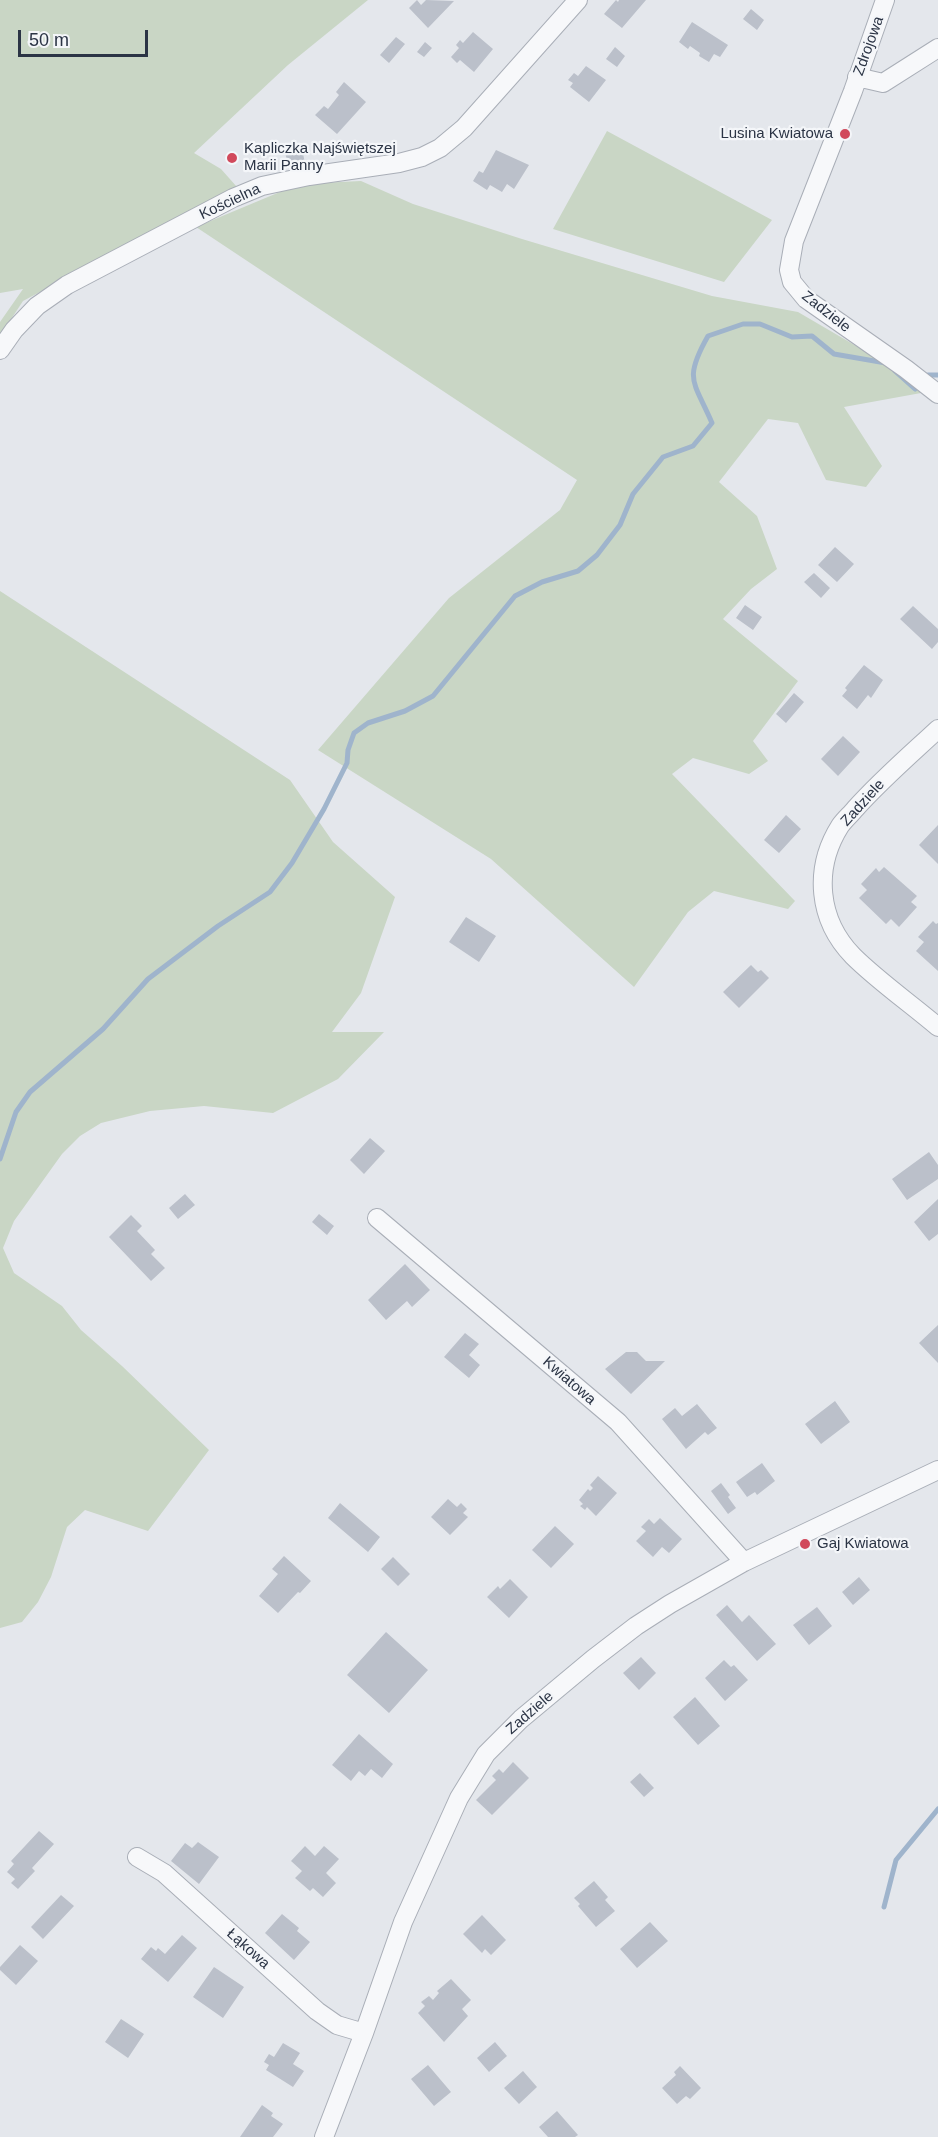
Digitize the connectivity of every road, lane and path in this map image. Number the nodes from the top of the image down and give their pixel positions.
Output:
1 (578, 0) edge
2 (885, 0) edge
3 (938, 48) edge
4 (855, 84) junction
5 (0, 350) edge
6 (938, 394) edge
7 (938, 729) edge
8 (938, 1027) edge
9 (377, 1218) dead end
10 (938, 1470) edge
11 (744, 1562) junction
12 (137, 1857) dead end
13 (364, 2033) junction
14 (326, 2136) edge

1 - 5 street, Kościelna
2 - 4 street, Zdrojowa
3 - 4 street
4 - 6 street, Zadziele
7 - 8 street, Zadziele
9 - 11 street, Kwiatowa
10 - 11 street, Zadziele
11 - 13 street, Zadziele
12 - 13 street, Łąkowa
13 - 14 street, Zadziele

